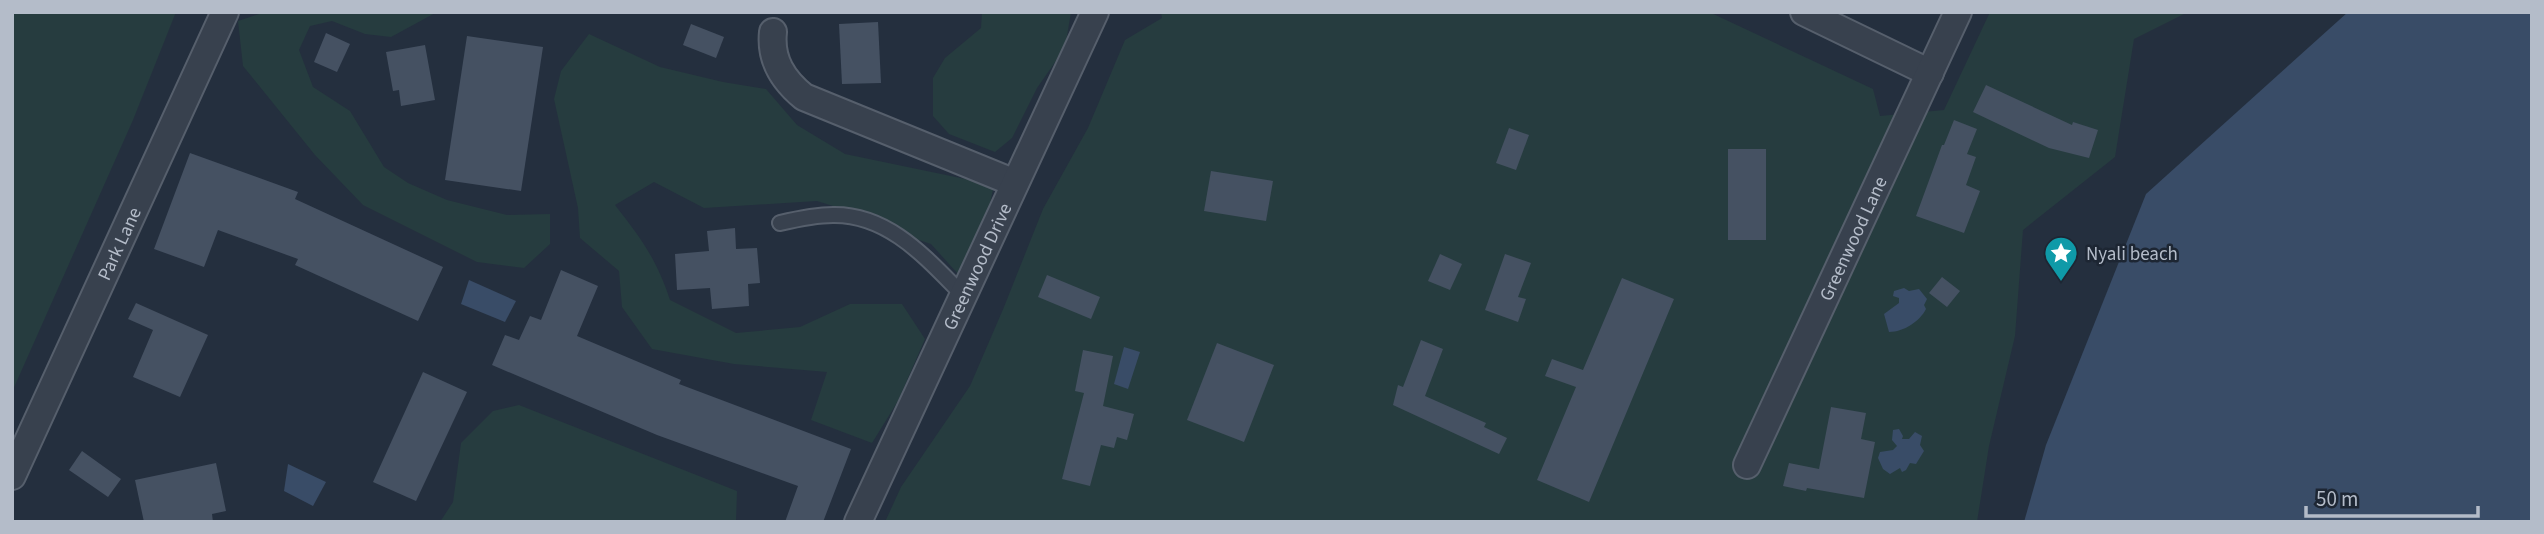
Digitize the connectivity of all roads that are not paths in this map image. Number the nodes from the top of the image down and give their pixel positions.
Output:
1 (225, 12) edge
2 (1096, 12) edge
3 (1804, 12) edge
4 (1958, 12) edge
5 (773, 33) dead end
6 (1930, 73) junction
7 (1016, 183) junction
8 (780, 223) dead end
9 (963, 295) junction
10 (1747, 465) dead end
11 (12, 475) edge
12 (858, 522) edge

1 - 11 street, Park Lane
2 - 7 street, Greenwood Drive
3 - 6 street
4 - 6 street, Greenwood Lane
5 - 7 street
6 - 10 street, Greenwood Lane
7 - 9 street, Greenwood Drive
8 - 9 lane
9 - 12 street, Greenwood Drive

